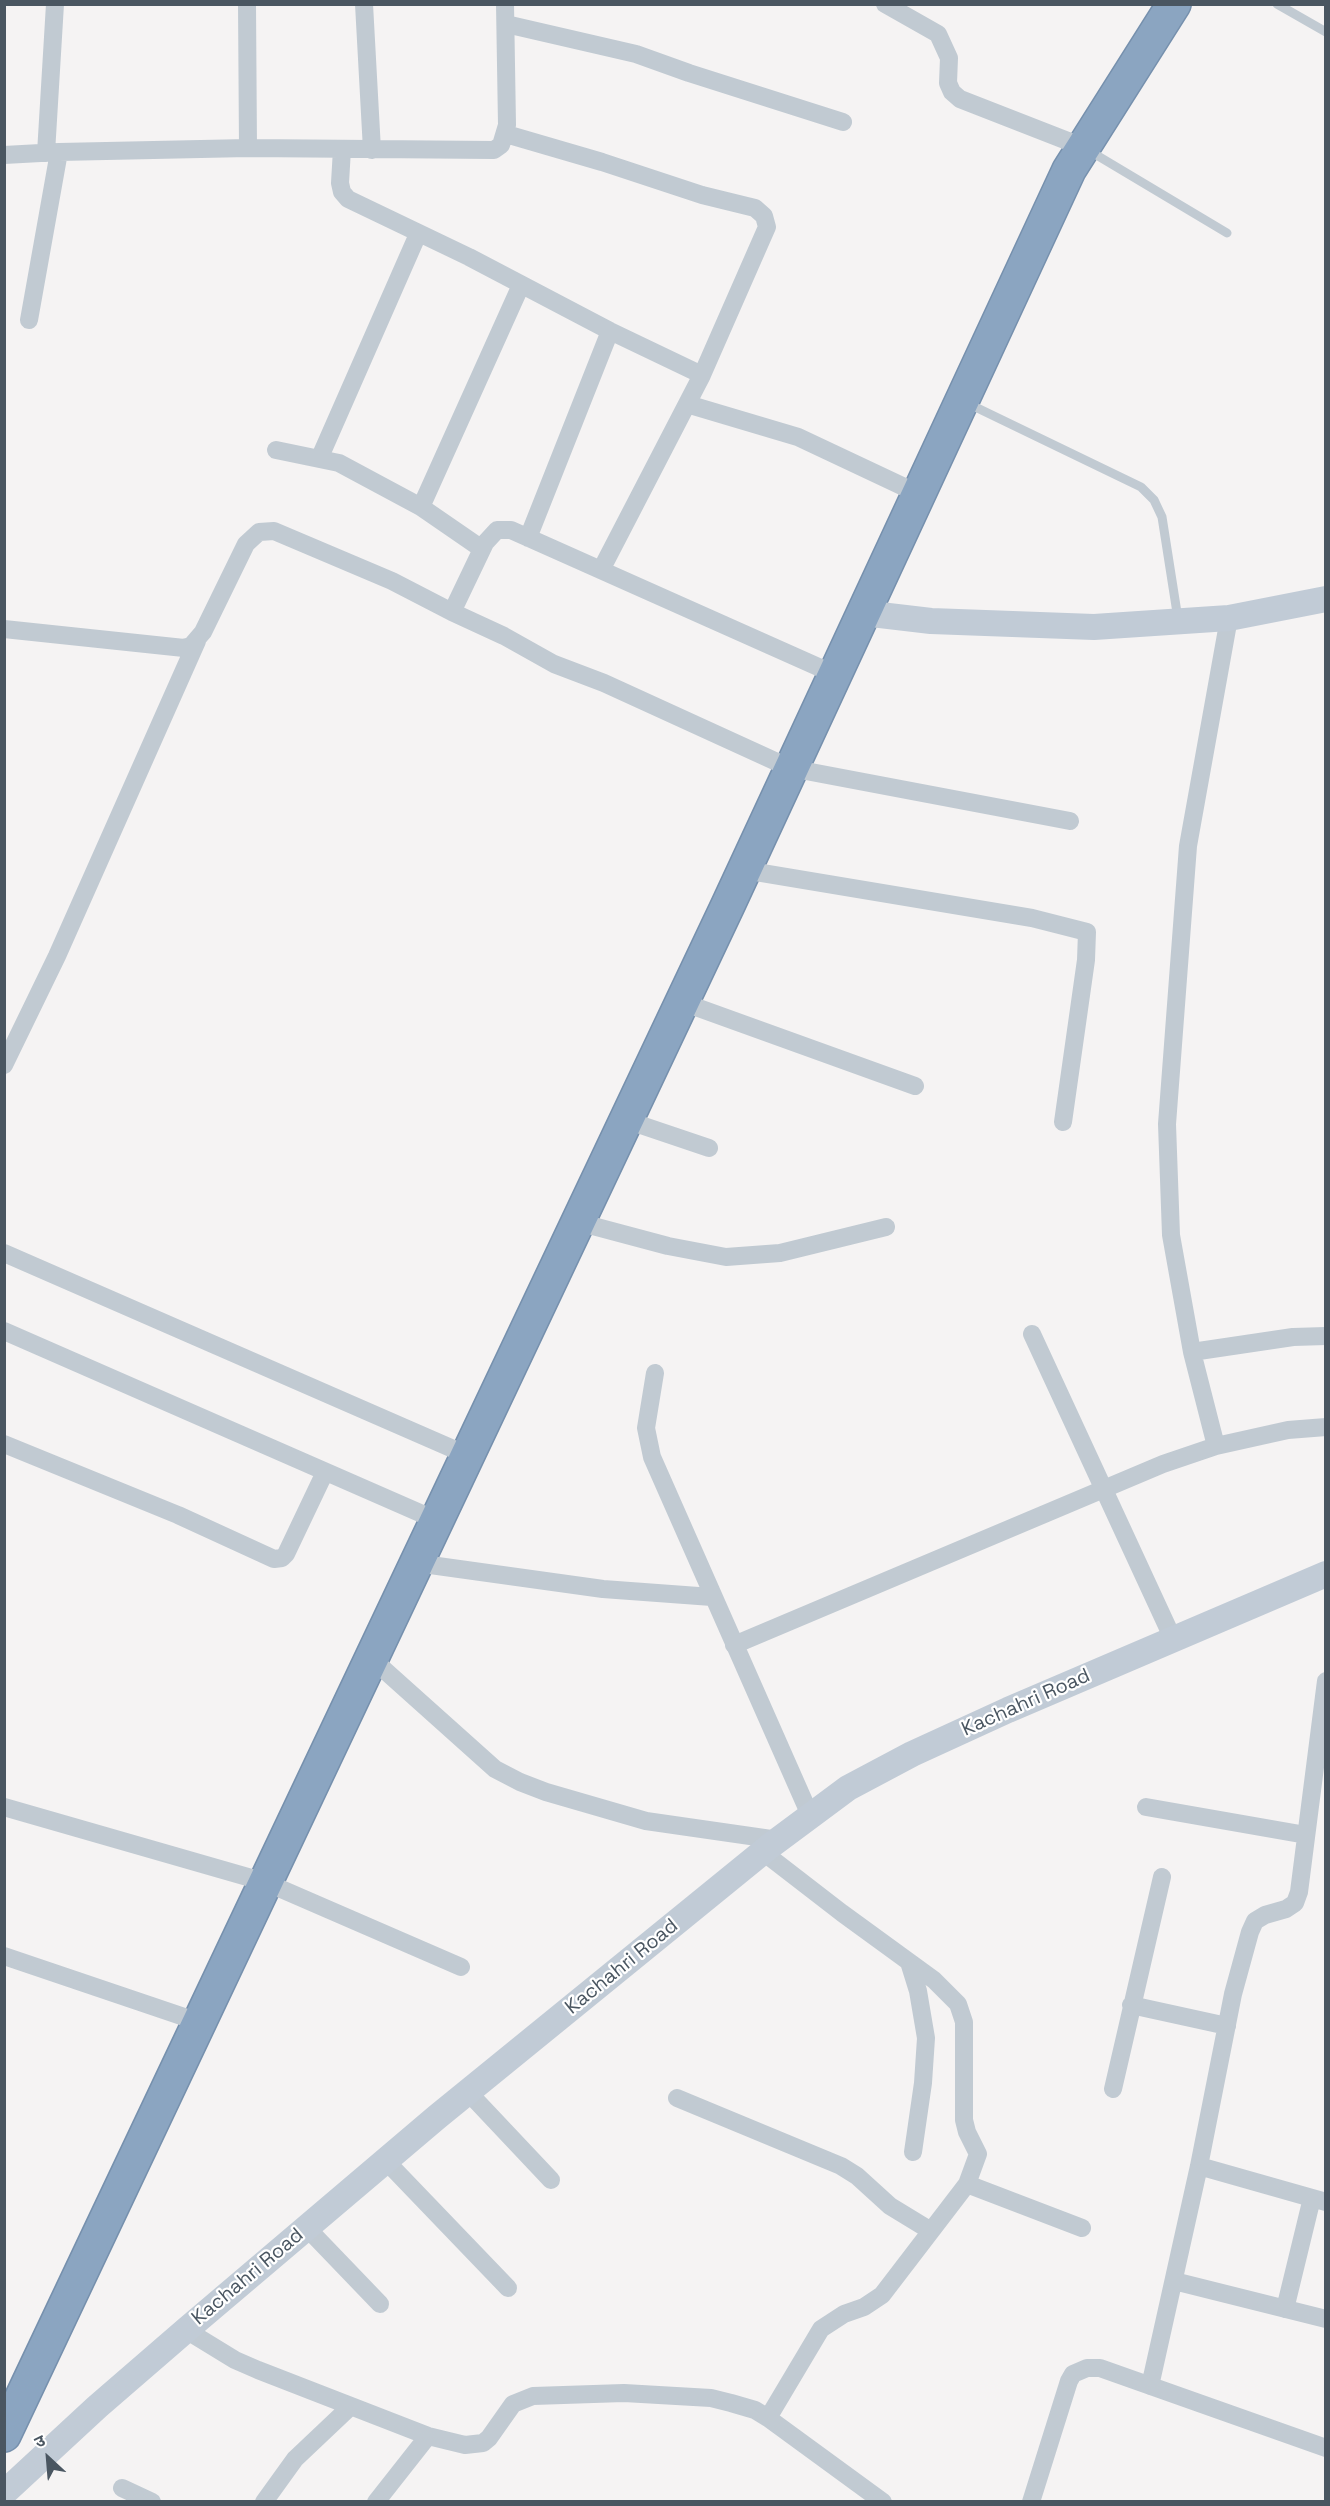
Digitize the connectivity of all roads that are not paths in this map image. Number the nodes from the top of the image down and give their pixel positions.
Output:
1 (55, 4) edge
2 (247, 4) edge
3 (364, 4) edge
4 (505, 4) edge
5 (885, 4) edge
6 (1174, 4) edge
7 (1277, 4) edge
8 (506, 24) junction
9 (1326, 33) edge
10 (843, 122) dead end
11 (506, 134) junction
12 (1083, 147) junction
13 (248, 148) junction
14 (342, 149) junction
15 (372, 150) junction
16 (53, 152) junction
17 (4, 155) edge
18 (1227, 233) dead end
19 (418, 234) junction
20 (521, 285) junction
21 (29, 320) dead end
22 (610, 331) junction
23 (702, 375) junction
24 (962, 400) junction
25 (687, 404) junction
26 (276, 450) dead end
27 (320, 457) junction
28 (919, 494) junction
29 (421, 507) junction
30 (528, 538) junction
31 (482, 549) junction
32 (601, 570) junction
33 (1326, 599) edge
34 (452, 612) junction
35 (863, 614) junction
36 (1229, 618) junction
37 (1179, 623) junction
38 (4, 629) edge
39 (197, 641) junction
40 (834, 674) junction
41 (790, 768) junction
42 (1070, 821) dead end
43 (744, 870) junction
44 (682, 1002) junction
45 (4, 1065) edge
46 (915, 1086) dead end
47 (626, 1120) junction
48 (1063, 1122) dead end
49 (709, 1148) dead end
50 (578, 1222) junction
51 (886, 1227) dead end
52 (4, 1252) edge
53 (4, 1331) edge
54 (1032, 1334) dead end
55 (1326, 1336) edge
56 (1192, 1352) junction
57 (656, 1373) dead end
58 (1326, 1427) edge
59 (4, 1444) edge
60 (1216, 1446) junction
61 (467, 1455) junction
62 (325, 1472) junction
63 (1102, 1490) junction
64 (436, 1520) junction
65 (416, 1563) junction
66 (1326, 1574) edge
67 (712, 1597) junction
68 (1173, 1640) junction
69 (734, 1645) junction
70 (371, 1658) junction
71 (1326, 1681) edge
72 (4, 1807) edge
73 (1146, 1807) dead end
74 (810, 1815) junction
75 (1306, 1835) junction
76 (770, 1846) junction
77 (1162, 1877) dead end
78 (265, 1882) junction
79 (4, 1956) edge
80 (909, 1962) junction
81 (461, 1967) dead end
82 (1131, 2005) junction
83 (199, 2022) junction
84 (1227, 2026) junction
85 (1113, 2089) dead end
86 (468, 2092) junction
87 (677, 2098) dead end
88 (913, 2152) dead end
89 (386, 2161) junction
90 (1199, 2166) junction
91 (551, 2180) dead end
92 (967, 2184) junction
93 (1319, 2200) edge
94 (307, 2228) junction
95 (1082, 2229) dead end
96 (932, 2231) junction
97 (1174, 2281) junction
98 (508, 2288) dead end
99 (380, 2304) dead end
100 (1285, 2309) junction
101 (1326, 2319) edge
102 (186, 2330) junction
103 (1150, 2386) junction
104 (351, 2406) junction
105 (768, 2418) junction
106 (4, 2435) edge
107 (428, 2436) junction
108 (1326, 2448) edge
109 (122, 2488) dead end
110 (4, 2493) edge
111 (152, 2502) edge
112 (264, 2502) edge
113 (376, 2502) edge
114 (883, 2502) edge
115 (1031, 2502) edge

1 - 16 street
2 - 13 street
3 - 15 street
4 - 8 street
5 - 12 street
6 - 12 highway
7 - 9 lane
8 - 10 street
8 - 11 street
11 - 15 street
11 - 23 street
12 - 18 lane
12 - 24 highway
13 - 14 street
13 - 16 street
14 - 15 street
14 - 19 street
16 - 17 street
16 - 21 street
19 - 20 street
19 - 27 street
20 - 22 street
20 - 29 street
22 - 23 street
22 - 30 street
23 - 25 street
24 - 28 highway
24 - 37 lane
25 - 28 street
25 - 32 street
26 - 27 street
27 - 29 street
28 - 35 highway
29 - 31 street
30 - 31 street
30 - 32 street
31 - 34 street
32 - 40 street
33 - 36 main road
34 - 39 street
34 - 41 street
35 - 37 main road
35 - 40 highway
36 - 37 main road
36 - 56 street
38 - 39 street
39 - 45 street
40 - 41 highway
41 - 42 street
41 - 43 highway
43 - 44 highway
43 - 48 street
44 - 46 street
44 - 47 highway
47 - 49 street
47 - 50 highway
50 - 51 street
50 - 61 highway
52 - 61 street
53 - 62 street
54 - 63 street
55 - 56 street
56 - 60 street
57 - 67 street
58 - 60 street
59 - 62 street
60 - 63 street
61 - 64 highway
62 - 64 street
63 - 68 street
63 - 69 street
64 - 65 highway
65 - 67 street
65 - 70 highway
66 - 68 main road, Kachahri Road
67 - 69 street
68 - 74 main road, Kachahri Road
69 - 74 street
70 - 76 street
70 - 78 highway
71 - 75 street
72 - 78 street
73 - 75 street
74 - 76 main road, Kachahri Road
75 - 84 street
76 - 80 street
76 - 86 main road, Kachahri Road
77 - 82 street
78 - 81 street
78 - 83 highway
79 - 83 street
80 - 88 street
80 - 92 street
82 - 84 street
82 - 85 street
83 - 106 highway
84 - 90 street
86 - 89 main road, Kachahri Road
86 - 91 street
87 - 96 street
89 - 94 main road, Kachahri Road
89 - 98 street
90 - 93 street
90 - 97 street
92 - 95 street
92 - 96 street
93 - 100 street
94 - 99 street
94 - 102 main road, Kachahri Road
96 - 105 street
97 - 100 street
97 - 103 street
100 - 101 street
102 - 104 street
102 - 110 main road, Kachahri Road
103 - 108 street
103 - 115 street
104 - 107 street
104 - 112 street
105 - 107 street
105 - 114 street
107 - 113 street
109 - 111 street

